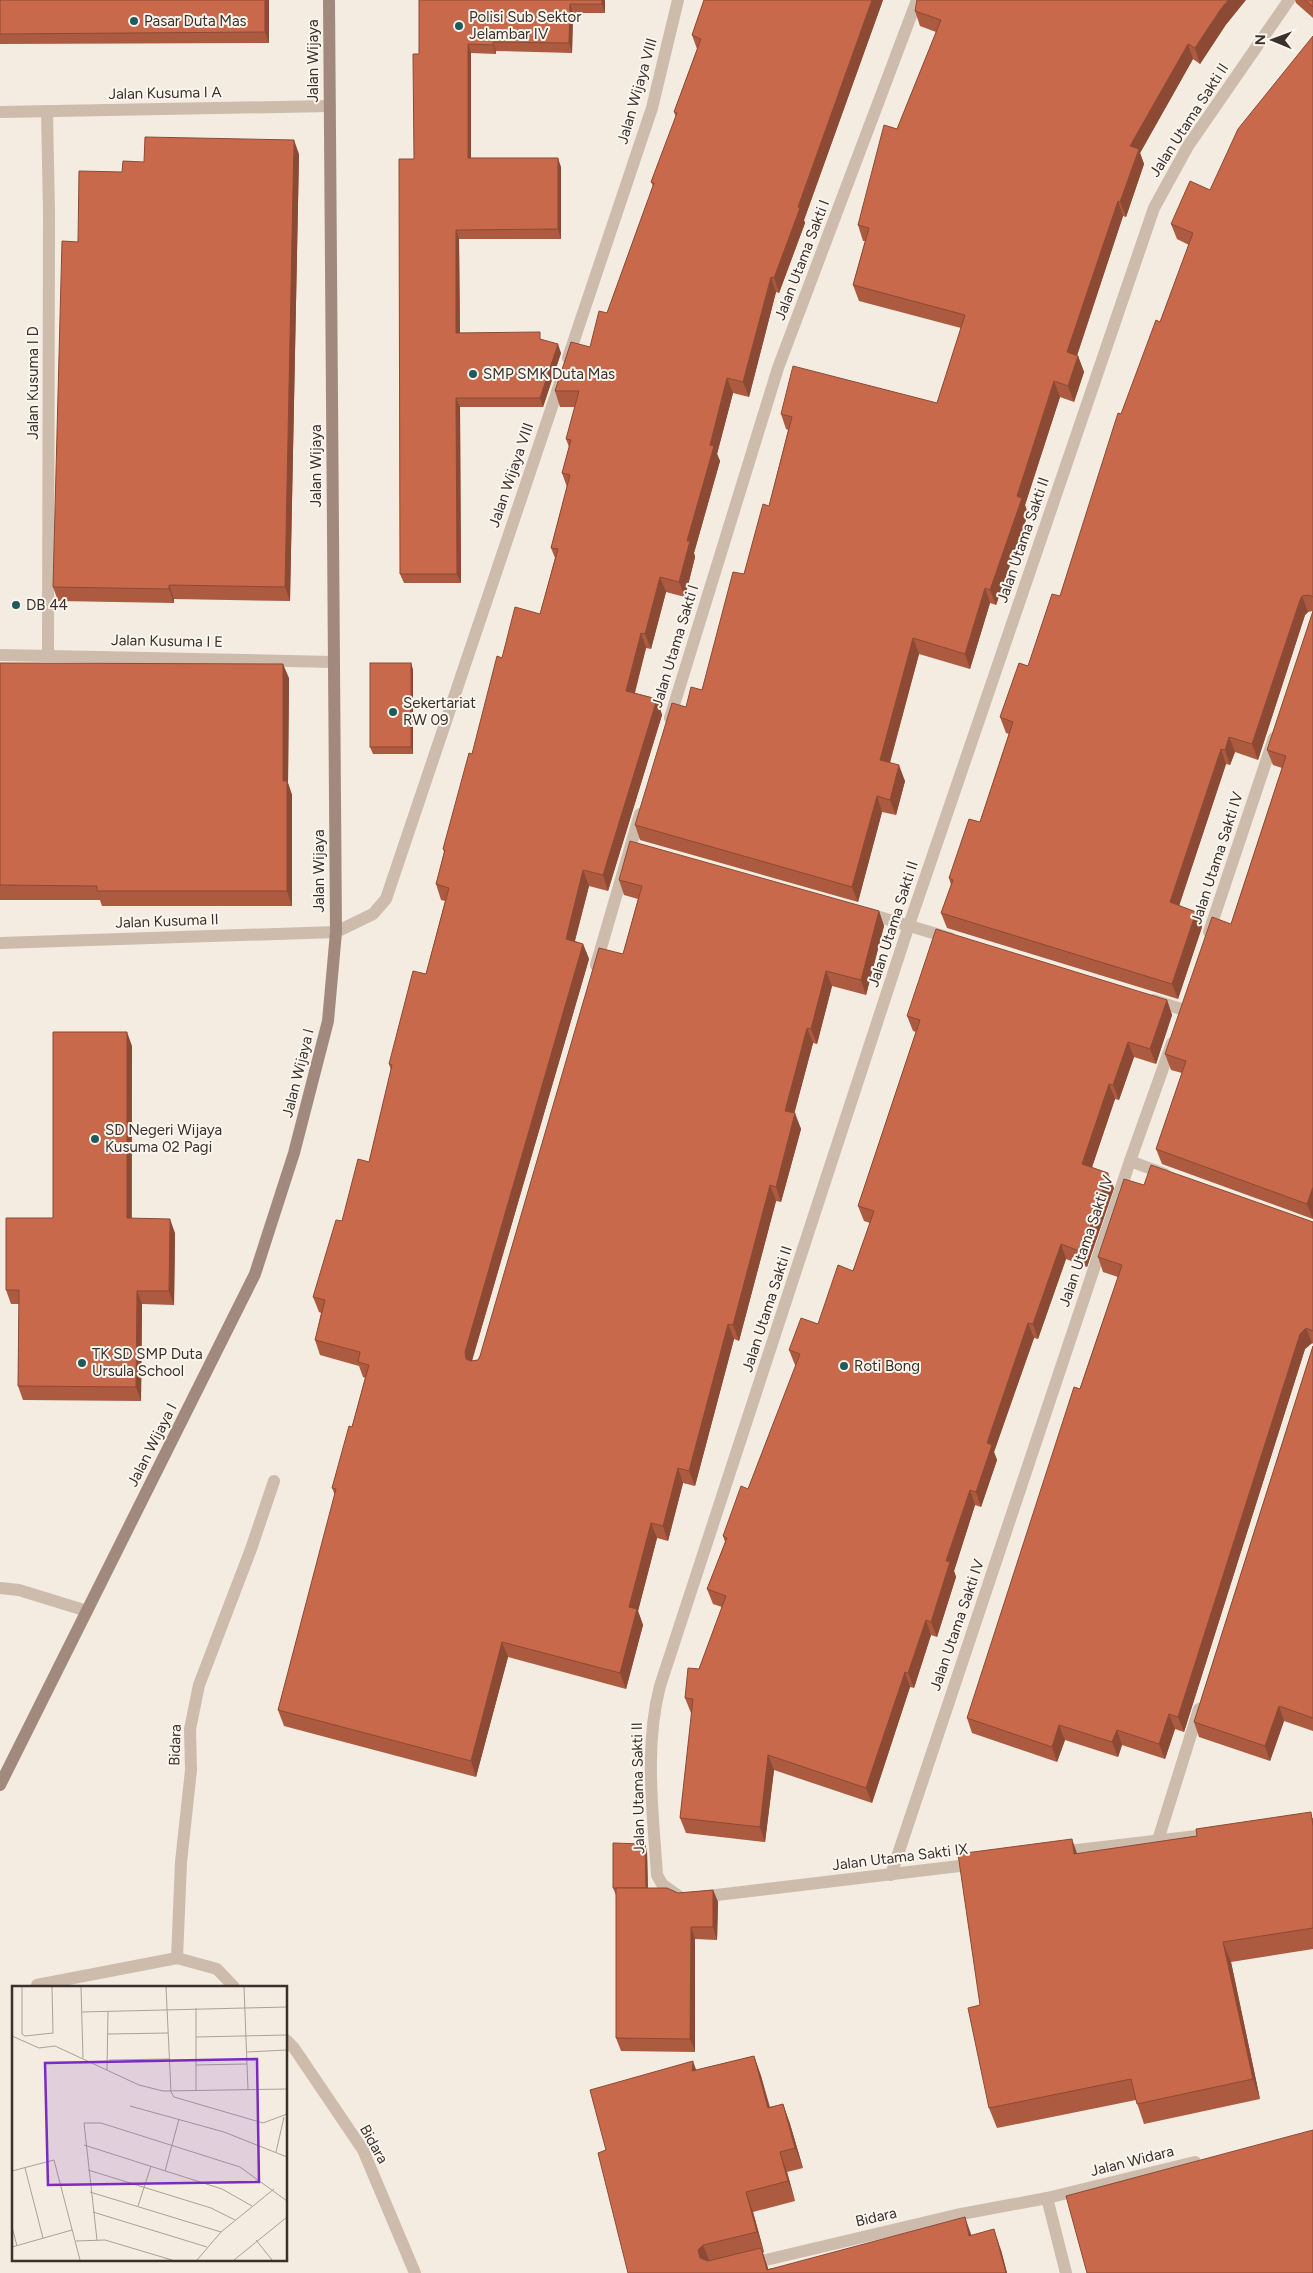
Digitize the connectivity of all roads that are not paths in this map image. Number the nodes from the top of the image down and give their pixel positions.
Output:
1 (329, 0) edge
2 (678, 0) edge
3 (917, 0) edge
4 (1289, 0) edge
5 (330, 106) junction
6 (47, 111) junction
7 (0, 112) edge
8 (0, 654) edge
9 (48, 655) junction
10 (334, 662) junction
11 (1276, 730) edge
12 (665, 734) edge
13 (645, 800) edge
14 (854, 909) edge
15 (909, 925) junction
16 (336, 932) junction
17 (0, 943) edge
18 (966, 943) edge
19 (1205, 945) edge
20 (591, 979) edge
21 (1136, 995) edge
22 (1130, 1161) junction
23 (1175, 1178) edge
24 (274, 1481) dead end
25 (0, 1588) edge
26 (87, 1611) junction
27 (1202, 1699) edge
28 (0, 1785) edge
29 (1226, 1833) edge
30 (1158, 1840) junction
31 (1049, 1854) edge
32 (990, 1862) edge
33 (891, 1875) junction
34 (671, 1892) joint
35 (177, 1958) junction
36 (37, 1984) dead end
37 (233, 1986) edge
38 (288, 2043) edge
39 (1208, 2159) edge
40 (1047, 2198) junction
41 (732, 2268) edge
42 (415, 2273) edge
43 (1066, 2273) edge

1 - 5 street, Jalan Wijaya
2 - 16 street, Jalan Wijaya VIII
3 - 12 street, Jalan Utama Sakti I
4 - 15 street, Jalan Utama Sakti II
5 - 6 street, Jalan Kusuma I A
5 - 10 street, Jalan Wijaya
6 - 7 street, Jalan Kusuma I A
6 - 9 street, Jalan Kusuma I D
8 - 9 street, Jalan Kusuma I E
9 - 10 street, Jalan Kusuma I E
10 - 16 street, Jalan Wijaya
11 - 19 street, Jalan Utama Sakti IV
13 - 20 street
14 - 15 street
15 - 18 street
15 - 34 street, Jalan Utama Sakti II
16 - 17 street, Jalan Kusuma II
16 - 26 street, Jalan Wijaya I
21 - 22 street, Jalan Utama Sakti IV
22 - 23 street
22 - 33 street, Jalan Utama Sakti IV
24 - 35 street, Bidara
25 - 26 street
26 - 28 street, Jalan Wijaya I
27 - 30 street
29 - 30 street
30 - 31 street
32 - 33 street, Jalan Utama Sakti IX
33 - 34 street, Jalan Utama Sakti IX
35 - 36 street
35 - 37 street
38 - 42 street, Bidara
39 - 40 street, Jalan Widara
40 - 41 street, Bidara
40 - 43 street

